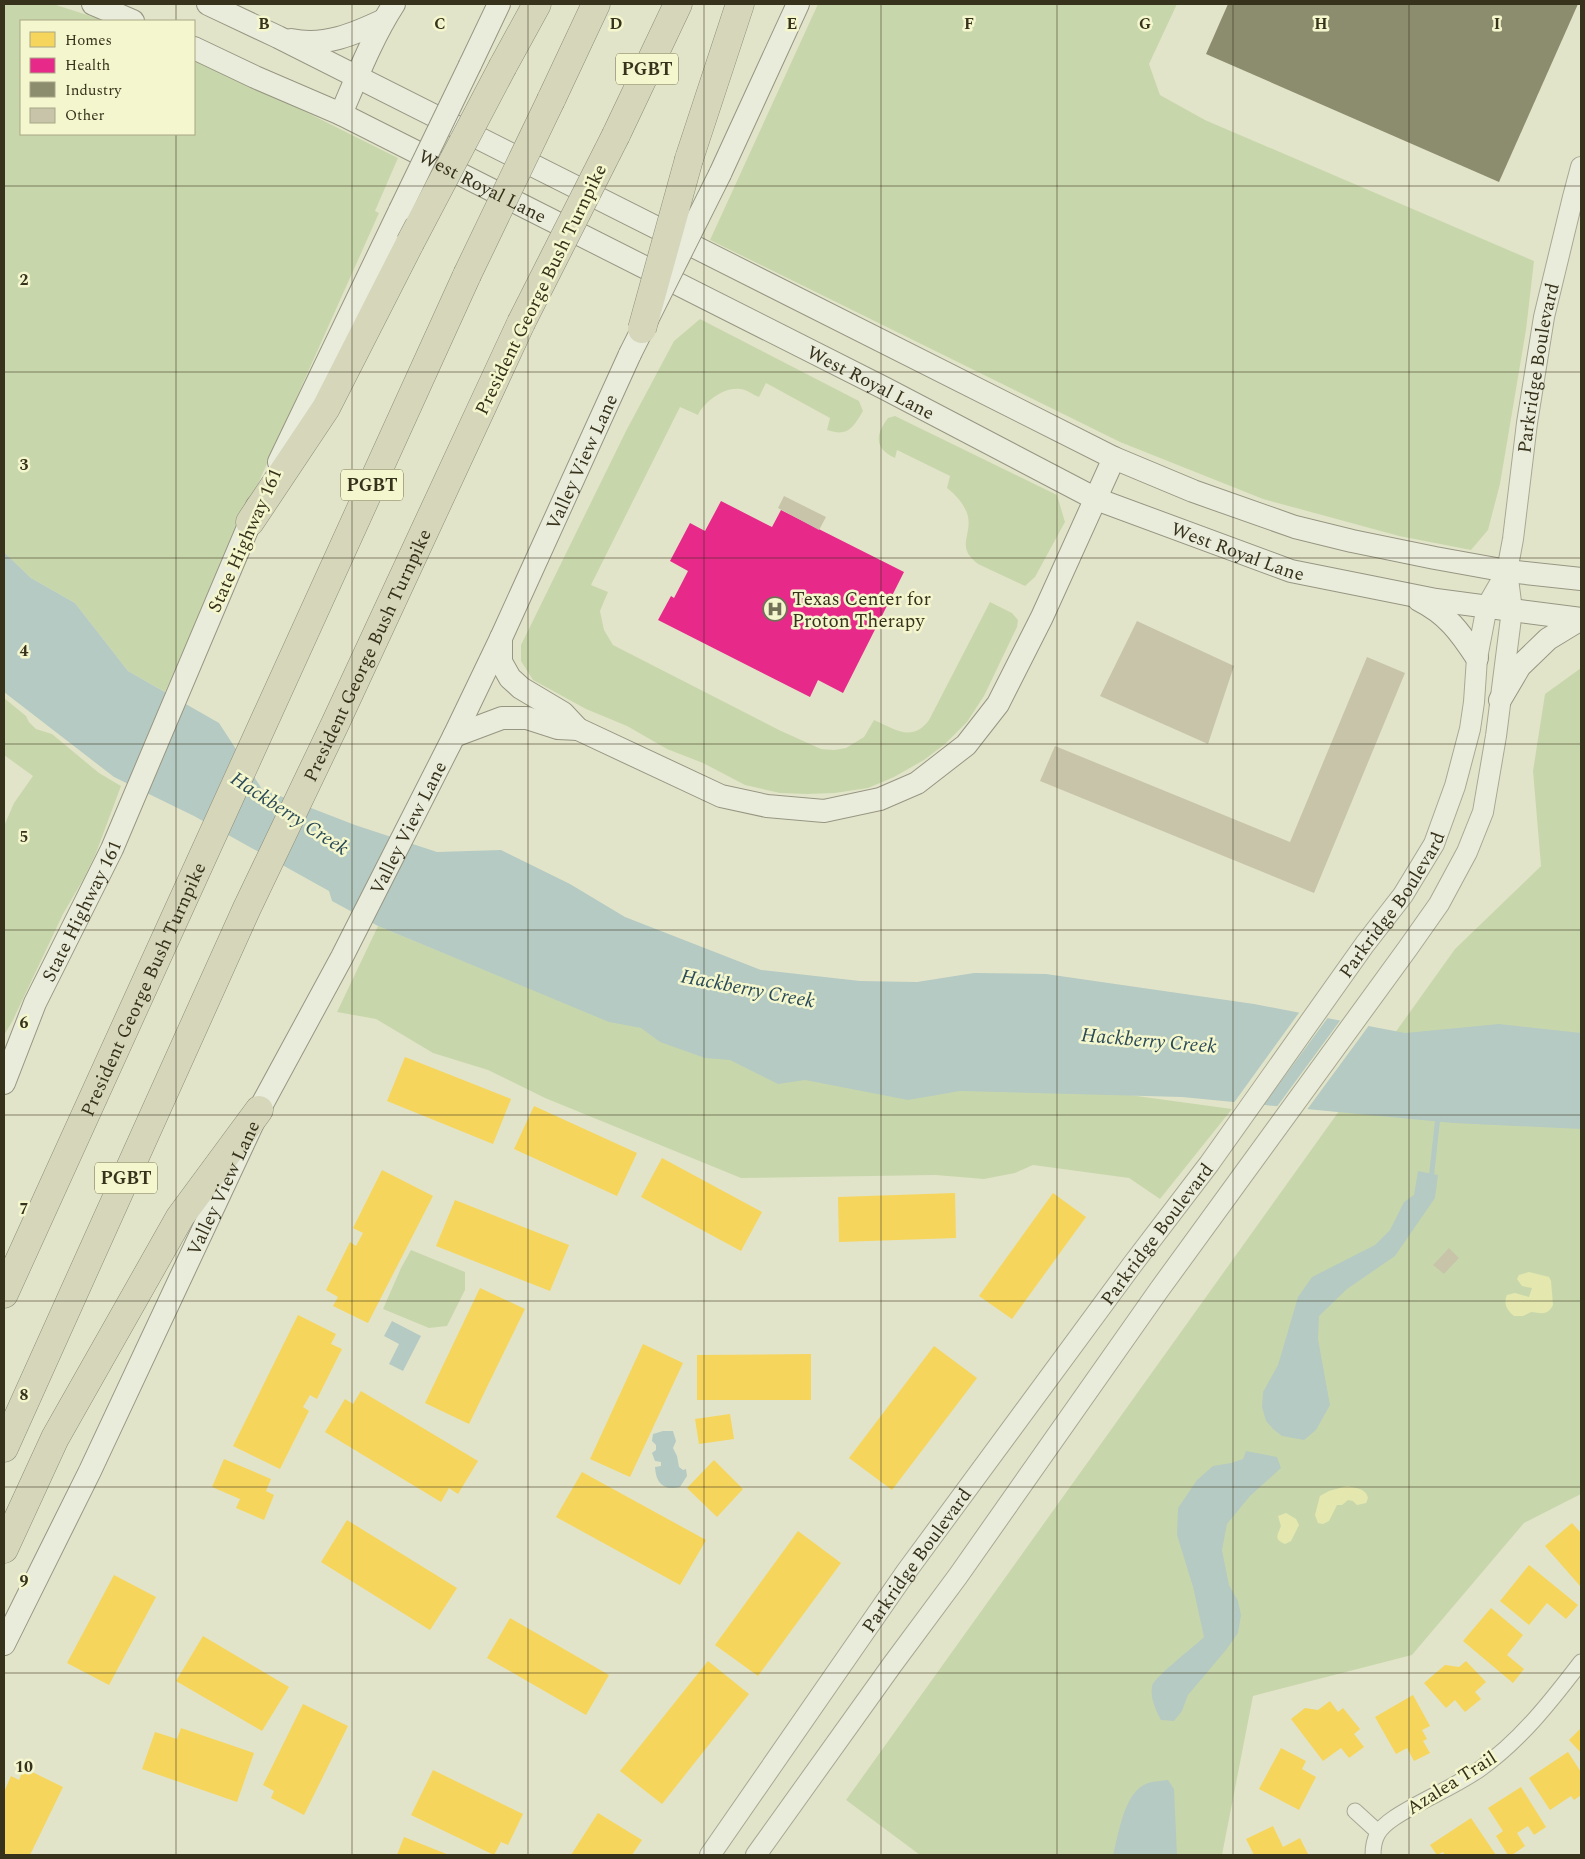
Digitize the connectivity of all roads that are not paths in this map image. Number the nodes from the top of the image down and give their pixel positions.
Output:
1 (93, 4) edge
2 (208, 4) edge
3 (499, 4) edge
4 (536, 4) edge
5 (596, 4) edge
6 (678, 4) edge
7 (740, 4) edge
8 (798, 4) edge
9 (389, 12) edge
10 (131, 20) edge
11 (278, 37) junction
12 (195, 48) edge
13 (356, 77) junction
14 (341, 114) junction
15 (1581, 167) edge
16 (642, 329) junction
17 (1114, 458) junction
18 (1096, 499) junction
19 (250, 522) junction
20 (1507, 571) junction
21 (1581, 579) edge
22 (1404, 593) junction
23 (1486, 606) junction
24 (1512, 610) junction
25 (1581, 619) edge
26 (501, 638) junction
27 (1477, 658) junction
28 (1500, 700) junction
29 (578, 729) junction
30 (454, 736) junction
31 (35, 1003) junction
32 (4, 1043) edge
33 (4, 1083) edge
34 (259, 1110) junction
35 (4, 1294) edge
36 (4, 1448) edge
37 (4, 1549) edge
38 (4, 1644) edge
39 (1581, 1662) edge
40 (1355, 1810) dead end
41 (1378, 1832) junction
42 (710, 1855) edge
43 (756, 1855) edge
44 (1373, 1855) edge

1 - 10 main road
2 - 11 main road, West Royal Lane
3 - 19 main road, State Highway 161, bridge
4 - 19 highway, bridge
5 - 35 highway, President George Bush Turnpike / PGBT, bridge
6 - 36 highway, President George Bush Turnpike / PGBT, bridge
7 - 16 highway, bridge
8 - 16 main road, Valley View Lane, bridge
9 - 11 main road
9 - 13 main road
11 - 13 main road, West Royal Lane
12 - 14 main road, West Royal Lane
13 - 14 main road
13 - 17 main road, West Royal Lane
14 - 18 main road, West Royal Lane
15 - 20 street, Parkridge Boulevard
16 - 26 main road, Valley View Lane, bridge
17 - 18 main road
17 - 20 main road, West Royal Lane
18 - 22 main road, West Royal Lane
18 - 29 main road
19 - 31 main road, State Highway 161
20 - 21 main road, West Royal Lane
20 - 23 street, Parkridge Boulevard
20 - 24 street, Parkridge Boulevard
22 - 23 main road, West Royal Lane
22 - 27 main road
23 - 24 main road, West Royal Lane
23 - 27 street, Parkridge Boulevard
24 - 25 main road, West Royal Lane
24 - 28 street, Parkridge Boulevard
25 - 28 main road
26 - 29 main road
26 - 30 main road, Valley View Lane
27 - 42 street, Parkridge Boulevard
28 - 43 street, Parkridge Boulevard
29 - 30 main road
30 - 34 main road, Valley View Lane
31 - 32 main road
31 - 33 main road, State Highway 161
34 - 37 highway
34 - 38 main road, Valley View Lane
39 - 41 street, Azalea Trail
40 - 41 street
41 - 44 street

